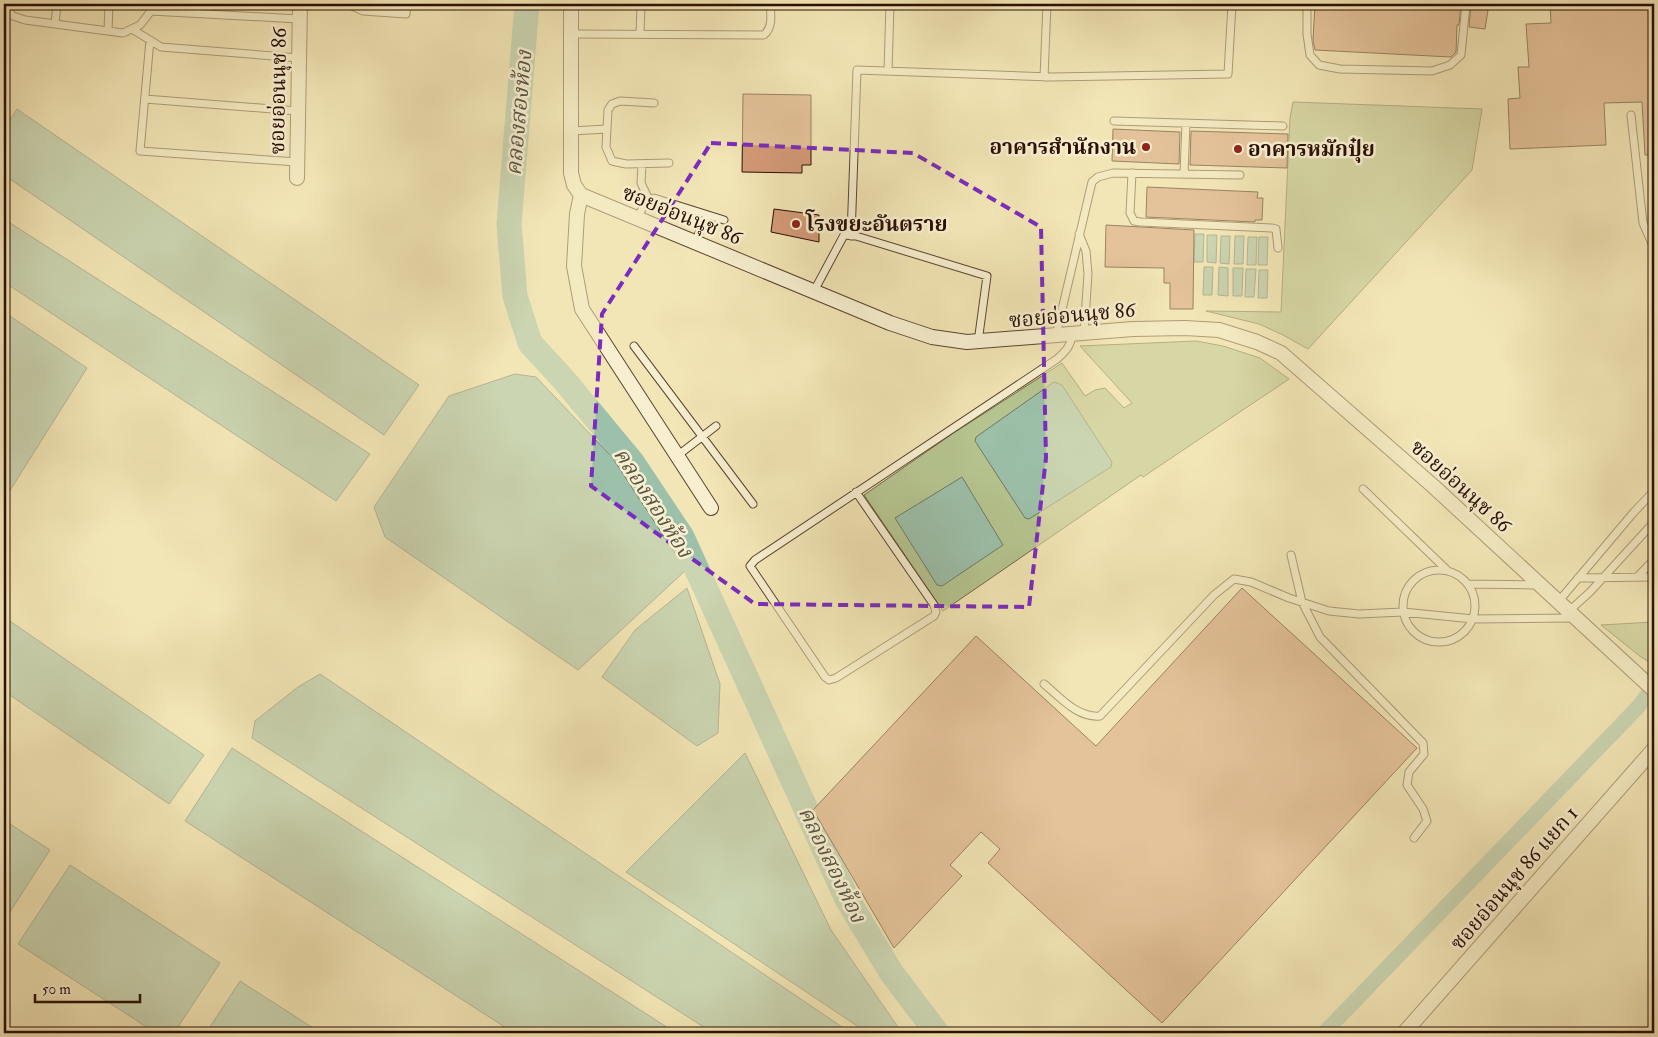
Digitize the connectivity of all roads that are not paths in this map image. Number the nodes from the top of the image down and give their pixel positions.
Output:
1 (57, 4) edge
2 (110, 4) edge
3 (148, 4) edge
4 (300, 4) edge
5 (347, 4) edge
6 (407, 4) edge
7 (571, 4) edge
8 (641, 4) edge
9 (770, 4) edge
10 (890, 4) edge
11 (1047, 4) edge
12 (1232, 4) edge
13 (1307, 4) edge
14 (1466, 4) edge
15 (4, 6) edge
16 (152, 11) junction
17 (299, 19) junction
18 (55, 24) junction
19 (132, 29) junction
20 (108, 31) junction
21 (571, 34) junction
22 (640, 34) junction
23 (150, 40) junction
24 (299, 58) junction
25 (888, 71) junction
26 (1044, 77) junction
27 (145, 99) junction
28 (654, 103) dead end
29 (298, 111) junction
30 (1631, 115) dead end
31 (1114, 121) dead end
32 (1186, 123) junction
33 (1283, 126) dead end
34 (607, 129) junction
35 (571, 131) junction
36 (298, 162) junction
37 (669, 163) dead end
38 (642, 164) junction
39 (1132, 173) junction
40 (1184, 174) junction
41 (1240, 175) dead end
42 (297, 178) dead end
43 (581, 195) junction
44 (650, 202) junction
45 (708, 215) junction
46 (637, 219) junction
47 (724, 220) dead end
48 (1651, 231) edge
49 (1079, 234) junction
50 (850, 236) junction
51 (695, 242) junction
52 (1278, 248) dead end
53 (1654, 248) edge
54 (814, 291) junction
55 (1078, 334) junction
56 (1056, 336) junction
57 (978, 342) junction
58 (634, 346) dead end
59 (716, 426) dead end
60 (703, 437) junction
61 (677, 456) junction
62 (1363, 489) dead end
63 (1654, 491) edge
64 (856, 492) junction
65 (753, 504) dead end
66 (710, 508) dead end
67 (1654, 522) edge
68 (1291, 555) dead end
69 (1654, 560) edge
70 (1448, 571) junction
71 (1603, 577) junction
72 (1637, 577) junction
73 (1654, 577) edge
74 (1578, 578) junction
75 (1468, 584) junction
76 (1540, 585) junction
77 (1302, 602) junction
78 (1558, 602) junction
79 (1403, 612) junction
80 (1572, 615) junction
81 (1473, 619) junction
82 (1044, 684) dead end
83 (1654, 690) edge
84 (1654, 749) edge
85 (1414, 838) dead end
86 (1404, 1033) edge

1 - 18 lane
2 - 20 lane
3 - 16 lane
4 - 17 street, ซอยอ่อนนุช 86
5 - 6 lane
7 - 21 street
8 - 22 lane
9 - 22 lane
10 - 25 lane
11 - 26 lane
12 - 26 lane
13 - 14 lane
15 - 18 lane
16 - 17 lane
16 - 19 lane
17 - 24 street, ซอยอ่อนนุช 86
18 - 20 lane
19 - 20 lane
19 - 23 lane
21 - 22 lane
21 - 35 street
23 - 24 lane
23 - 27 lane
24 - 29 street, ซอยอ่อนนุช 86
25 - 26 lane
25 - 50 lane
27 - 29 lane
27 - 36 lane
28 - 34 lane
29 - 36 street, ซอยอ่อนนุช 86
30 - 48 lane
31 - 32 lane
32 - 33 lane
32 - 40 lane
34 - 35 lane
34 - 38 lane
35 - 43 street
36 - 42 street, ซอยอ่อนนุช 86
37 - 38 lane
38 - 44 lane
39 - 40 lane
39 - 49 lane
39 - 52 lane
40 - 41 lane
43 - 46 street, ซอยอ่อนนุช 86
43 - 61 street
44 - 45 lane
44 - 46 lane
45 - 47 lane
45 - 51 lane
46 - 51 street, ซอยอ่อนนุช 86
48 - 53 lane
49 - 55 lane
49 - 56 lane
50 - 54 lane
50 - 57 lane
51 - 54 street, ซอยอ่อนนุช 86
54 - 57 street, ซอยอ่อนนุช 86
55 - 56 street, ซอยอ่อนนุช 86
55 - 64 lane
55 - 76 street, ซอยอ่อนนุช 86
56 - 57 street, ซอยอ่อนนุช 86
58 - 60 lane
59 - 60 lane
60 - 61 lane
60 - 65 lane
61 - 66 street
62 - 70 lane
63 - 74 lane
64 - 64 lane
67 - 71 lane
68 - 77 lane
69 - 72 lane
70 - 75 lane
70 - 79 lane
71 - 72 lane
71 - 74 lane
71 - 80 lane
72 - 73 lane
74 - 78 lane
75 - 76 lane
75 - 81 lane
76 - 78 street, ซอยอ่อนนุช 86
77 - 79 lane
77 - 82 lane
77 - 85 lane
78 - 80 street, ซอยอ่อนนุช 86
79 - 81 lane
79 - 81 lane
80 - 81 lane
80 - 83 street, ซอยอ่อนนุช 86
84 - 86 street, ซอยอ่อนนุช 86 แยก 1

